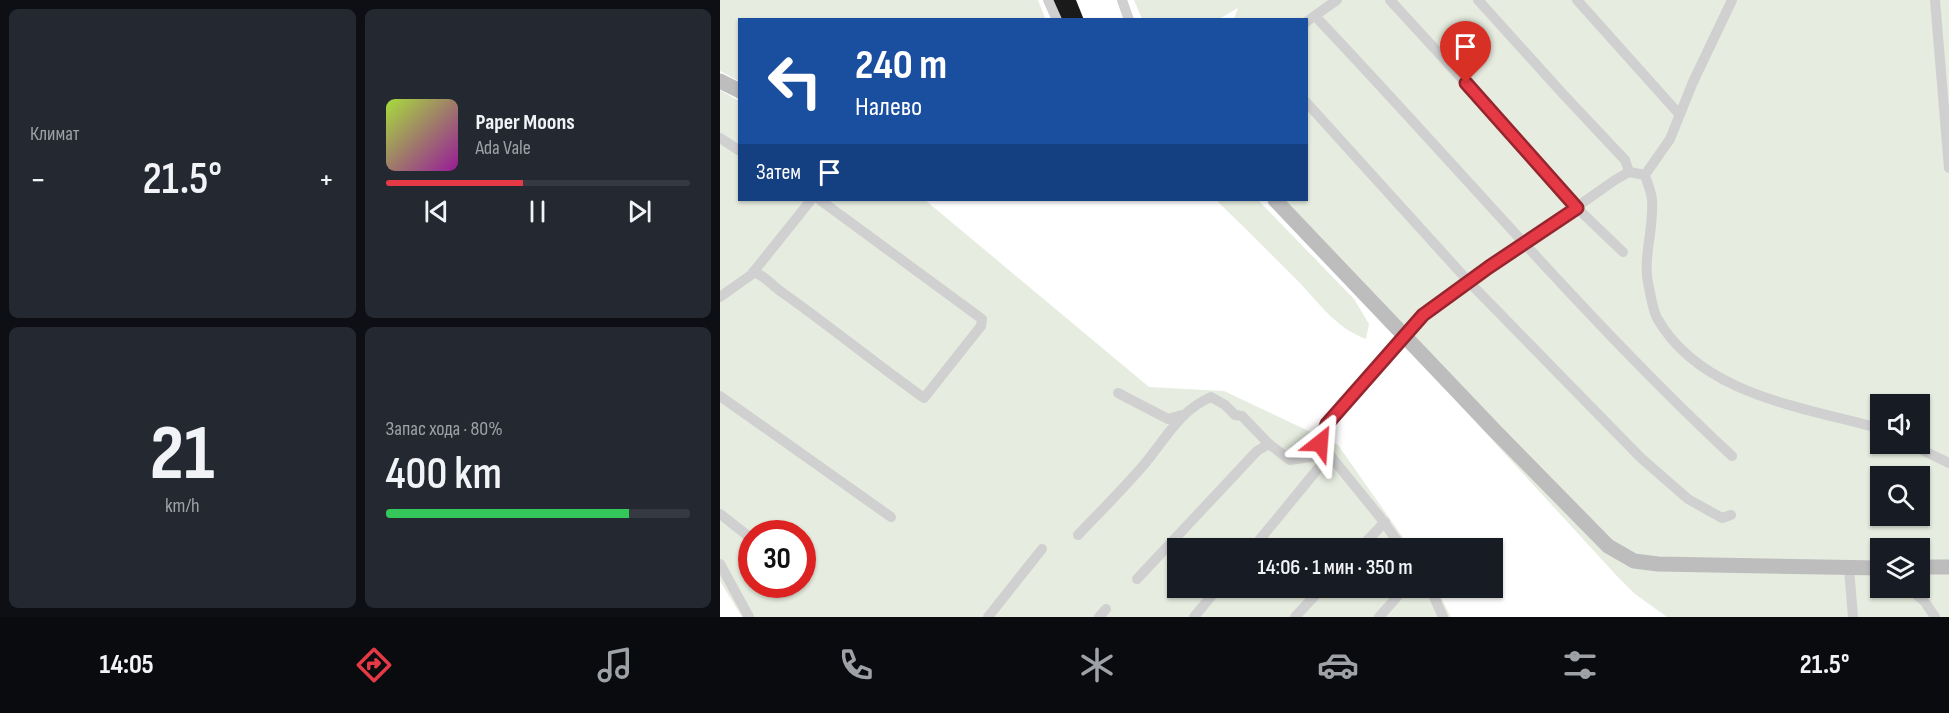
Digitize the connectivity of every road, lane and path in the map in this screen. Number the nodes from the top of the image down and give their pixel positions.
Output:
1 (1048, 0) edge
2 (1122, 0) edge
3 (1337, 0) edge
4 (1390, 0) edge
5 (1478, 0) edge
6 (1577, 0) edge
7 (1732, 0) edge
8 (1935, 0) edge
9 (1056, 18) edge
10 (1128, 18) edge
11 (1311, 19) edge
12 (720, 81) edge
13 (738, 90) edge
14 (1308, 104) edge
15 (1679, 114) junction
16 (720, 138) edge
17 (738, 150) edge
18 (1949, 168) edge
19 (1629, 172) junction
20 (1645, 175) junction
21 (810, 201) edge
22 (821, 201) edge
23 (1276, 201) edge
24 (1577, 208) junction
25 (1524, 244) junction
26 (1623, 252) dead end
27 (753, 272) junction
28 (1469, 282) junction
29 (720, 297) edge
30 (1405, 337) junction
31 (1118, 393) dead end
32 (720, 396) edge
33 (1182, 415) junction
34 (1870, 426) edge
35 (1269, 444) junction
36 (1330, 454) junction
37 (1930, 454) edge
38 (1732, 456) dead end
39 (1949, 463) edge
40 (720, 514) edge
41 (1731, 515) dead end
42 (891, 517) dead end
43 (1384, 522) junction
44 (738, 528) edge
45 (1077, 535) dead end
46 (1261, 538) edge
47 (1369, 538) edge
48 (1395, 538) edge
49 (1042, 549) dead end
50 (720, 564) edge
51 (1930, 567) edge
52 (1949, 567) edge
53 (1849, 568) junction
54 (1870, 569) edge
55 (1137, 579) dead end
56 (1210, 598) edge
57 (1312, 598) edge
58 (1396, 598) edge
59 (1434, 598) edge
60 (1920, 598) edge
61 (749, 617) edge
62 (988, 617) edge
63 (1194, 617) edge
64 (1294, 617) edge
65 (1379, 617) edge
66 (1443, 617) edge
67 (1853, 617) edge
68 (1935, 617) edge

1 - 9 street
2 - 10 street
3 - 11 street
4 - 24 street
5 - 19 street
6 - 15 street
7 - 15 street
8 - 18 street
11 - 25 street
12 - 13 street
14 - 28 street
15 - 20 street
16 - 17 street
19 - 20 street
19 - 24 street
20 - 34 street
21 - 27 street
22 - 27 street
23 - 30 street
24 - 25 street
24 - 26 street
25 - 28 street
25 - 38 street
27 - 29 street
28 - 30 street
28 - 41 street
30 - 36 street
30 - 53 street
31 - 33 street
32 - 42 street
33 - 35 street
33 - 45 street
35 - 36 street
35 - 55 street
36 - 43 street
36 - 46 street
37 - 39 street
40 - 44 street
43 - 47 street
43 - 48 street
49 - 62 street
50 - 61 street
51 - 52 street
53 - 54 street
53 - 67 street
56 - 63 street
57 - 64 street
58 - 65 street
59 - 66 street
60 - 68 street

